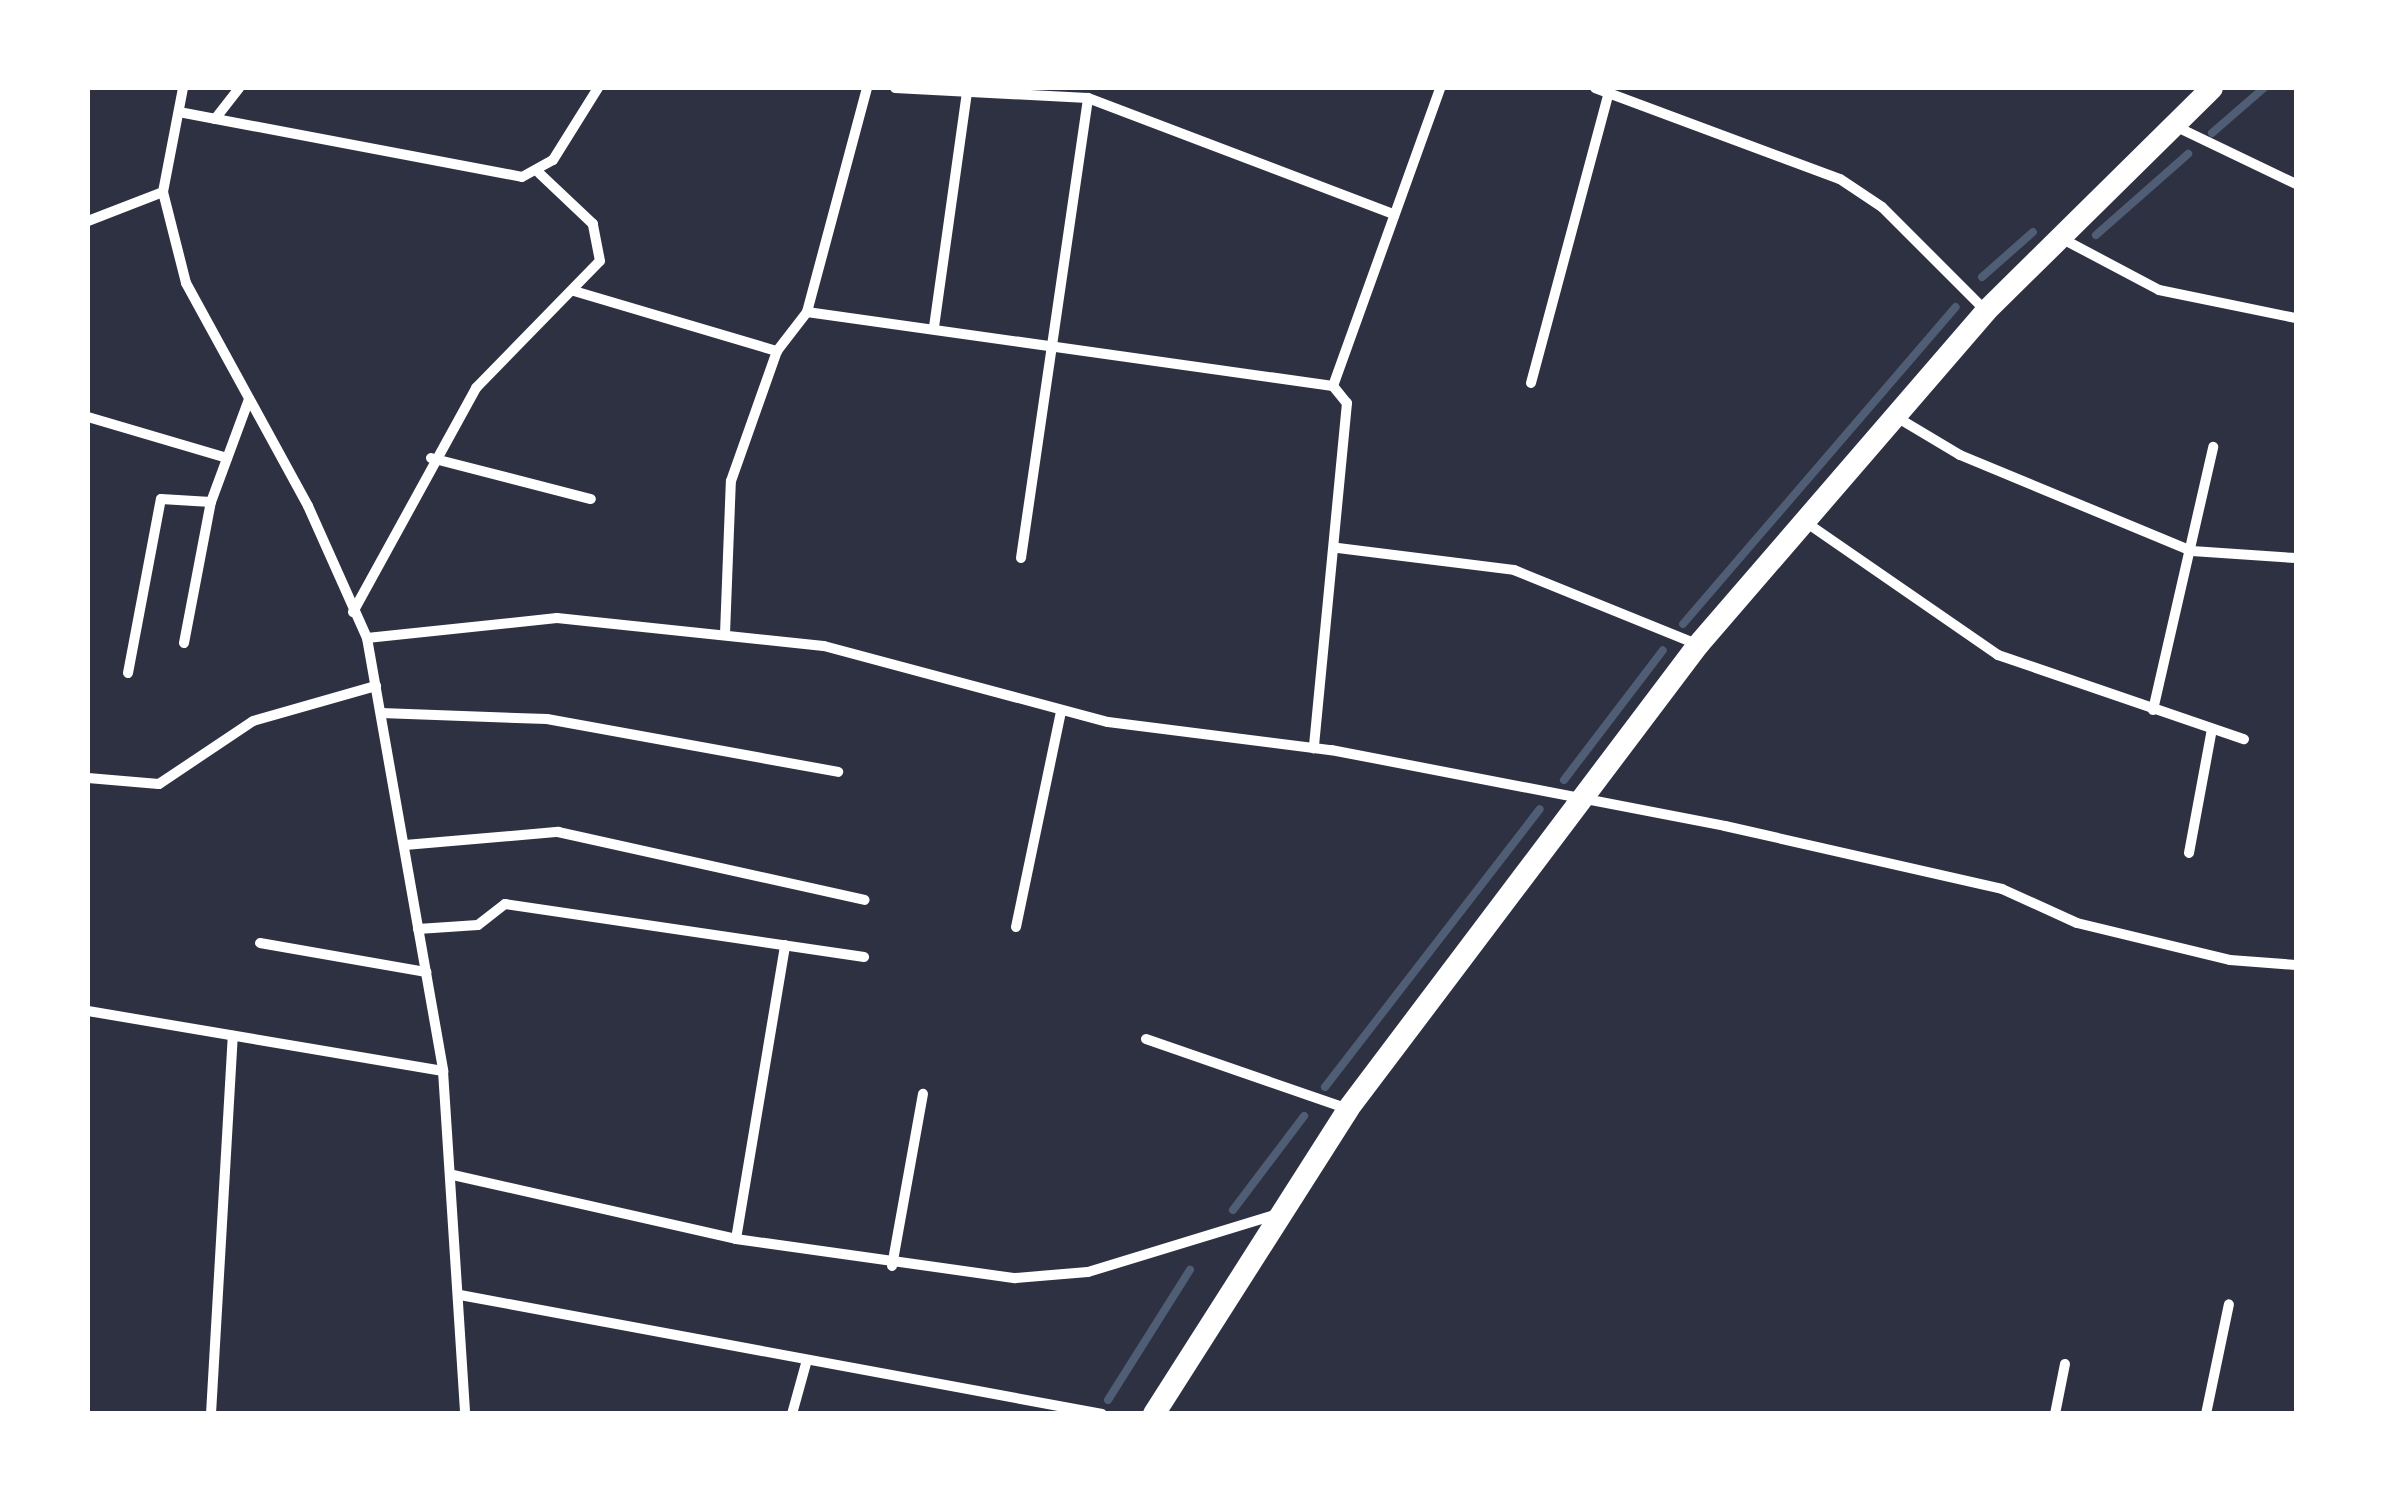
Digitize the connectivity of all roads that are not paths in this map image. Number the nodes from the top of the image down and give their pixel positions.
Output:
1 (184, 88) edge
2 (238, 88) edge
3 (598, 88) edge
4 (867, 88) edge
5 (895, 88) edge
6 (1440, 88) edge
7 (1595, 88) edge
8 (2212, 88) edge
9 (967, 92) junction
10 (1610, 92) junction
11 (1088, 98) junction
12 (179, 112) junction
13 (215, 119) junction
14 (2177, 127) junction
15 (540, 173) junction
16 (2296, 184) edge
17 (164, 192) junction
18 (1391, 213) junction
19 (88, 221) edge
20 (2059, 236) junction
21 (574, 291) junction
22 (1986, 311) junction
23 (807, 312) junction
24 (2296, 318) edge
25 (934, 328) junction
26 (1045, 344) junction
27 (776, 352) junction
28 (1531, 383) dead end
29 (1333, 386) junction
30 (250, 399) junction
31 (1893, 414) junction
32 (88, 417) edge
33 (2213, 447) dead end
34 (227, 458) junction
35 (431, 458) junction
36 (591, 500) dead end
37 (211, 502) junction
38 (1803, 521) junction
39 (1338, 548) junction
40 (2192, 551) junction
41 (1021, 558) dead end
42 (2296, 558) edge
43 (352, 612) junction
44 (725, 634) junction
45 (367, 638) junction
46 (184, 643) dead end
47 (1698, 645) junction
48 (128, 674) dead end
49 (376, 686) junction
50 (2153, 710) junction
51 (1061, 711) junction
52 (380, 713) junction
53 (2212, 729) junction
54 (2244, 739) dead end
55 (1314, 748) junction
56 (838, 772) dead end
57 (88, 778) edge
58 (1587, 796) junction
59 (404, 846) junction
60 (2189, 853) dead end
61 (865, 900) dead end
62 (1016, 927) dead end
63 (418, 929) junction
64 (260, 943) dead end
65 (785, 945) junction
66 (864, 956) dead end
67 (2296, 965) edge
68 (426, 972) junction
69 (88, 1011) edge
70 (233, 1036) junction
71 (1146, 1039) dead end
72 (443, 1071) junction
73 (923, 1094) dead end
74 (1348, 1109) junction
75 (453, 1174) junction
76 (1279, 1214) junction
77 (736, 1239) junction
78 (892, 1266) junction
79 (460, 1295) junction
80 (2230, 1304) dead end
81 (807, 1360) junction
82 (2065, 1364) dead end
83 (211, 1414) edge
84 (465, 1414) edge
85 (792, 1414) edge
86 (1102, 1414) edge
87 (1154, 1414) edge
88 (2055, 1414) edge
89 (2206, 1414) edge

1 - 12 street
2 - 13 street
3 - 15 street
4 - 23 street
5 - 9 street
6 - 18 street
7 - 10 street
8 - 14 highway
9 - 11 street
9 - 25 street
10 - 22 street
10 - 28 street
11 - 18 street
11 - 26 street
12 - 13 street
12 - 17 street
13 - 15 street
14 - 16 street
14 - 20 highway
15 - 21 street
17 - 19 street
17 - 30 street
18 - 29 street
20 - 22 highway
20 - 24 street
21 - 27 street
21 - 35 street
22 - 31 highway
23 - 25 street
23 - 27 street
25 - 26 street
26 - 29 street
26 - 41 street
27 - 44 street
29 - 39 street
30 - 34 street
30 - 43 street
31 - 38 highway
31 - 40 street
32 - 34 street
33 - 40 street
34 - 37 street
35 - 36 street
35 - 43 street
37 - 46 street
37 - 48 street
38 - 47 highway
38 - 50 street
39 - 47 street
39 - 55 street
40 - 42 street
40 - 50 street
43 - 45 street
44 - 45 street
44 - 51 street
45 - 49 street
47 - 58 highway
49 - 52 street
49 - 57 street
50 - 53 street
51 - 55 street
51 - 62 street
52 - 56 street
52 - 59 street
53 - 54 street
53 - 60 street
55 - 58 street
58 - 67 street
58 - 74 highway
59 - 61 street
59 - 63 street
63 - 65 street
63 - 68 street
64 - 68 street
65 - 66 street
65 - 77 street
68 - 72 street
69 - 70 street
70 - 72 street
70 - 83 street
71 - 74 street
72 - 75 street
73 - 78 street
74 - 76 highway
75 - 77 street
75 - 79 street
76 - 78 street
76 - 87 highway
77 - 78 street
79 - 81 street
79 - 84 street
80 - 89 street
81 - 85 street
81 - 86 street
82 - 88 street

